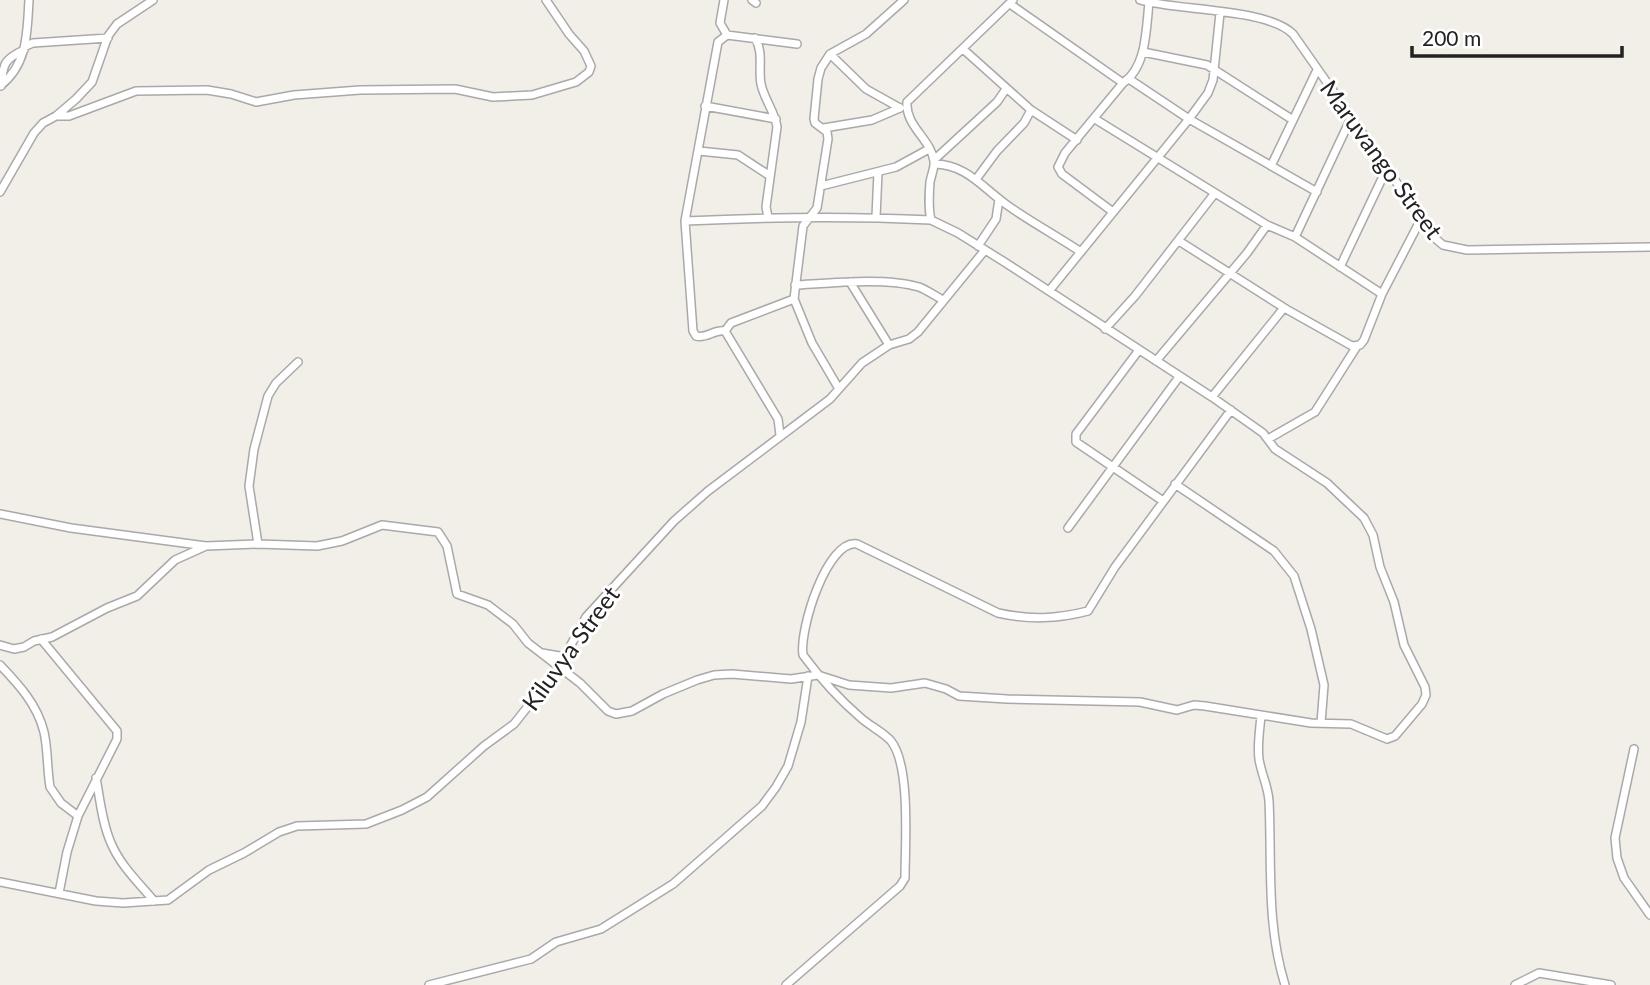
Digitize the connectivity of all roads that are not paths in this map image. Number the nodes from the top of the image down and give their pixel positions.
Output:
1 (29, 0) edge
2 (153, 0) edge
3 (547, 0) edge
4 (723, 0) edge
5 (904, 0) edge
6 (1140, 0) edge
7 (1011, 2) edge
8 (1149, 3) junction
9 (1220, 13) junction
10 (727, 35) junction
11 (108, 38) junction
12 (755, 38) junction
13 (797, 44) dead end
14 (25, 48) junction
15 (963, 49) junction
16 (1143, 52) junction
17 (830, 54) junction
18 (1317, 69) junction
19 (1215, 71) junction
20 (1126, 81) junction
21 (1, 86) edge
22 (1006, 89) junction
23 (705, 106) junction
24 (903, 109) junction
25 (1031, 110) junction
26 (56, 116) junction
27 (1351, 118) junction
28 (776, 119) junction
29 (1095, 119) junction
30 (1189, 119) junction
31 (1293, 120) junction
32 (824, 128) junction
33 (1077, 140) junction
34 (929, 149) junction
35 (699, 151) junction
36 (1157, 158) junction
37 (934, 162) junction
38 (1271, 166) junction
39 (1387, 168) junction
40 (878, 172) junction
41 (770, 176) junction
42 (977, 178) junction
43 (821, 186) junction
44 (0, 192) edge
45 (1317, 192) junction
46 (1215, 193) junction
47 (999, 199) junction
48 (1114, 212) junction
49 (809, 216) junction
50 (768, 217) junction
51 (876, 217) junction
52 (1421, 219) junction
53 (931, 220) junction
54 (685, 221) junction
55 (1268, 225) junction
56 (1295, 237) junction
57 (1179, 241) junction
58 (1650, 247) edge
59 (981, 248) junction
60 (1081, 252) junction
61 (1340, 267) junction
62 (1229, 275) junction
63 (850, 282) junction
64 (795, 285) junction
65 (1049, 291) junction
66 (1382, 294) junction
67 (794, 299) junction
68 (943, 300) junction
69 (1286, 309) junction
70 (1105, 329) junction
71 (725, 331) junction
72 (889, 345) junction
73 (1357, 346) junction
74 (1139, 351) junction
75 (1156, 361) junction
76 (298, 362) dead end
77 (1180, 377) junction
78 (839, 389) junction
79 (1212, 397) junction
80 (1231, 410) junction
81 (780, 435) junction
82 (1268, 439) junction
83 (1112, 466) junction
84 (1175, 484) junction
85 (1163, 501) junction
86 (0, 514) edge
87 (1068, 528) dead end
88 (258, 544) junction
89 (206, 546) junction
90 (41, 639) junction
91 (0, 645) edge
92 (541, 653) junction
93 (565, 657) junction
94 (0, 665) edge
95 (559, 667) junction
96 (818, 675) junction
97 (808, 676) junction
98 (1261, 715) junction
99 (1321, 723) junction
100 (1634, 749) dead end
101 (96, 777) junction
102 (78, 816) junction
103 (0, 882) edge
104 (59, 893) junction
105 (154, 901) junction
106 (1650, 915) edge
107 (429, 985) edge
108 (786, 985) edge
109 (1285, 985) edge
110 (1515, 985) edge
111 (1611, 985) edge

1 - 14 street
2 - 11 street
3 - 26 street
4 - 10 street
5 - 17 street
6 - 8 street, Maruvango Street
7 - 15 street
7 - 20 street
8 - 9 street, Maruvango Street
8 - 16 street
9 - 18 street, Maruvango Street
9 - 19 street
10 - 12 street
10 - 23 street
11 - 14 street
11 - 26 street
12 - 13 street
12 - 28 street
14 - 21 street
14 - 21 street
15 - 22 street
15 - 24 street
16 - 19 street
16 - 20 street
17 - 24 street
17 - 32 street
18 - 27 street, Maruvango Street
18 - 31 street
19 - 30 street
19 - 31 street
20 - 29 street
20 - 30 street
22 - 25 street
22 - 37 street
23 - 28 street
23 - 35 street
24 - 32 street
24 - 34 street
25 - 33 street
25 - 42 street
26 - 44 street
27 - 39 street, Maruvango Street
27 - 45 street
28 - 41 street
29 - 33 street
29 - 36 street
30 - 36 street
30 - 38 street
31 - 38 street
32 - 43 street
33 - 48 street
34 - 37 street
34 - 40 street
35 - 41 street
35 - 54 street
36 - 46 street
36 - 48 street
37 - 42 street
37 - 53 street
38 - 45 street
39 - 52 street, Maruvango Street
39 - 61 street
40 - 43 street
40 - 51 street
41 - 50 street
42 - 47 street
43 - 49 street
45 - 56 street
46 - 55 street
46 - 57 street
47 - 59 street, Kiluvya Street
47 - 60 street
48 - 60 street
49 - 50 street
49 - 51 street
49 - 64 street
50 - 54 street
51 - 53 street
52 - 58 street, Maruvango Street
52 - 66 street
53 - 59 street
54 - 71 street
55 - 56 street
55 - 62 street
56 - 61 street
57 - 62 street
57 - 70 street
59 - 65 street
59 - 68 street, Kiluvya Street
60 - 65 street
61 - 66 street
62 - 69 street
62 - 75 street
63 - 64 street
63 - 68 street
63 - 72 street
64 - 67 street
65 - 70 street
66 - 73 street
67 - 71 street
67 - 78 street
68 - 72 street, Kiluvya Street
69 - 73 street
69 - 79 street
70 - 74 street
71 - 81 street
72 - 78 street, Kiluvya Street
73 - 82 street
74 - 75 street
74 - 83 street
75 - 77 street
76 - 88 street
77 - 79 street
77 - 83 street
78 - 81 street, Kiluvya Street
79 - 80 street
80 - 82 street
80 - 84 street
81 - 93 street, Kiluvya Street
82 - 99 street
83 - 85 street
83 - 87 street
84 - 85 street
84 - 99 street
85 - 96 street
86 - 89 street
88 - 89 street
88 - 92 street
89 - 90 street
90 - 91 street
90 - 101 street
92 - 93 street
92 - 95 street
93 - 95 street, Kiluvya Street
94 - 102 street
95 - 97 street
95 - 105 street, Kiluvya Street
96 - 97 street
96 - 98 street
96 - 108 street
97 - 107 street
98 - 99 street
98 - 109 street
100 - 106 street
101 - 102 street
101 - 105 street
102 - 104 street
103 - 104 street, Kiluvya Street
104 - 105 street, Kiluvya Street
110 - 111 street

